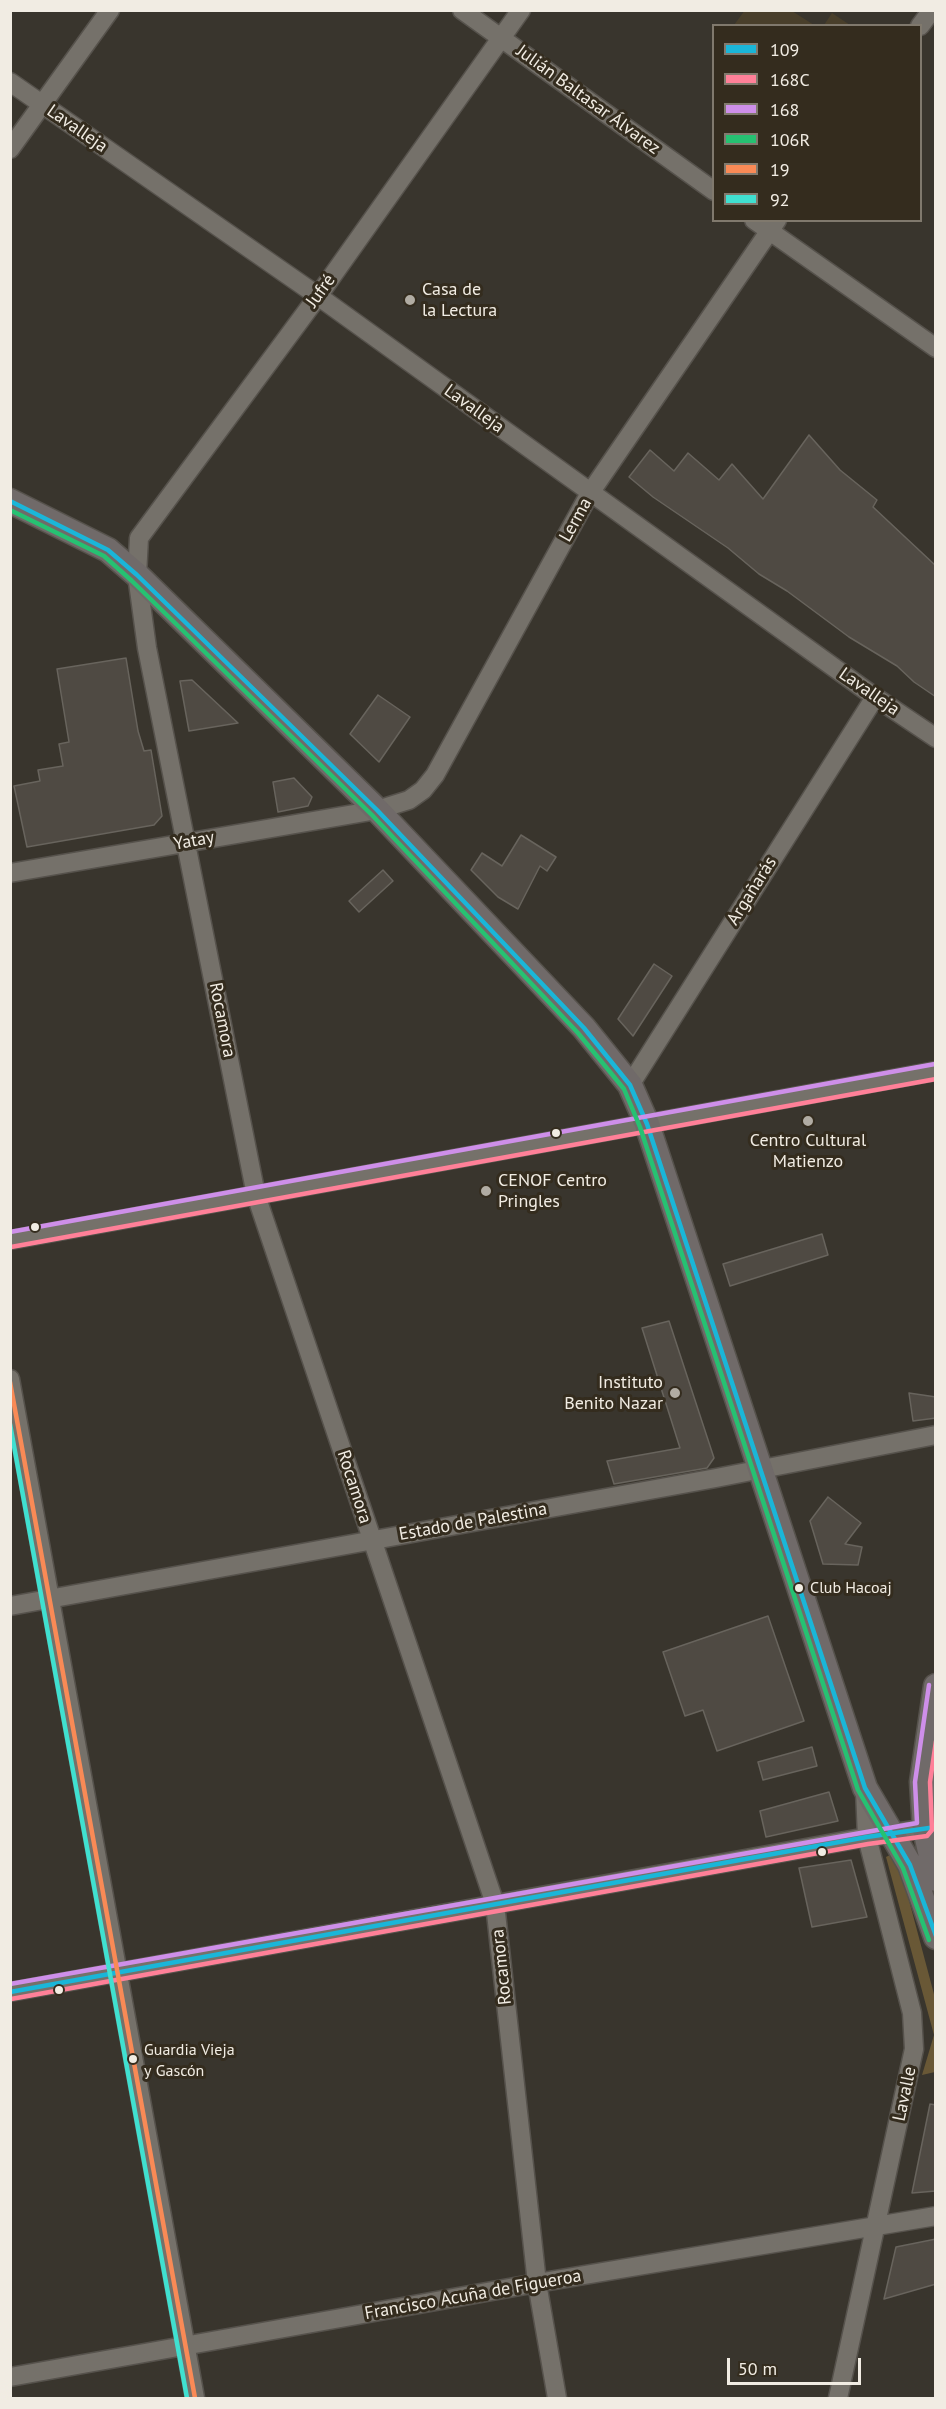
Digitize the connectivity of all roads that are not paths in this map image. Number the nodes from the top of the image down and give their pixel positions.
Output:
1 (110, 10) edge
2 (462, 10) edge
3 (521, 10) edge
4 (932, 10) edge
5 (922, 25) edge
6 (502, 38) junction
7 (10, 82) edge
8 (42, 105) junction
9 (10, 149) edge
10 (712, 190) edge
11 (766, 224) edge
12 (318, 296) junction
13 (936, 348) edge
14 (590, 493) junction
15 (10, 501) edge
16 (137, 575) junction
17 (874, 697) junction
18 (936, 738) edge
19 (377, 810) junction
20 (187, 843) junction
21 (10, 873) edge
22 (936, 1071) edge
23 (630, 1084) junction
24 (647, 1124) junction
25 (256, 1195) junction
26 (10, 1240) edge
27 (10, 1379) edge
28 (936, 1435) edge
29 (759, 1468) junction
30 (372, 1541) junction
31 (51, 1599) junction
32 (10, 1606) edge
33 (936, 1686) edge
34 (865, 1788) junction
35 (930, 1828) edge
36 (894, 1833) junction
37 (867, 1837) junction
38 (936, 1879) edge
39 (495, 1904) junction
40 (936, 1936) edge
41 (119, 1973) junction
42 (10, 1992) edge
43 (936, 2216) edge
44 (876, 2226) junction
45 (537, 2283) junction
46 (185, 2346) junction
47 (10, 2377) edge
48 (195, 2398) edge
49 (557, 2398) edge
50 (838, 2398) edge

1 - 8 street
2 - 6 street, Julián Baltasar Álvarez
3 - 6 street, Jufré
4 - 5 street
6 - 10 street, Julián Baltasar Álvarez
6 - 12 street, Jufré
7 - 8 street, Lavalleja
8 - 9 street
8 - 12 street, Lavalleja
11 - 13 street
11 - 14 street, Lerma
12 - 14 street, Lavalleja
12 - 16 street, Jufré
14 - 17 street, Lavalleja
14 - 19 street, Lerma
15 - 16 main road
16 - 19 main road
16 - 20 street, Rocamora
17 - 18 street, Lavalleja
17 - 23 street, Argañarás
19 - 20 street, Yatay
19 - 23 main road
20 - 21 street, Yatay
20 - 25 street, Rocamora
22 - 24 street
23 - 24 main road
24 - 25 street
24 - 29 main road
25 - 26 street
25 - 30 street, Rocamora
27 - 31 street
28 - 29 street, Estado de Palestina
29 - 30 street, Estado de Palestina
29 - 34 main road
30 - 31 street, Estado de Palestina
30 - 39 street, Rocamora
31 - 32 street, Estado de Palestina
31 - 41 street
33 - 35 main road
34 - 36 main road
34 - 37 street, Lavalle
35 - 36 street
35 - 38 main road
36 - 37 street
36 - 40 main road
37 - 39 street
37 - 44 street, Lavalle
39 - 41 street
39 - 45 street, Rocamora
41 - 42 street
41 - 46 street
43 - 44 street, Francisco Acuña de Figueroa
44 - 45 street, Francisco Acuña de Figueroa
44 - 50 street, Lavalle
45 - 46 street, Francisco Acuña de Figueroa
45 - 49 street, Rocamora
46 - 47 street, Francisco Acuña de Figueroa
46 - 48 street

